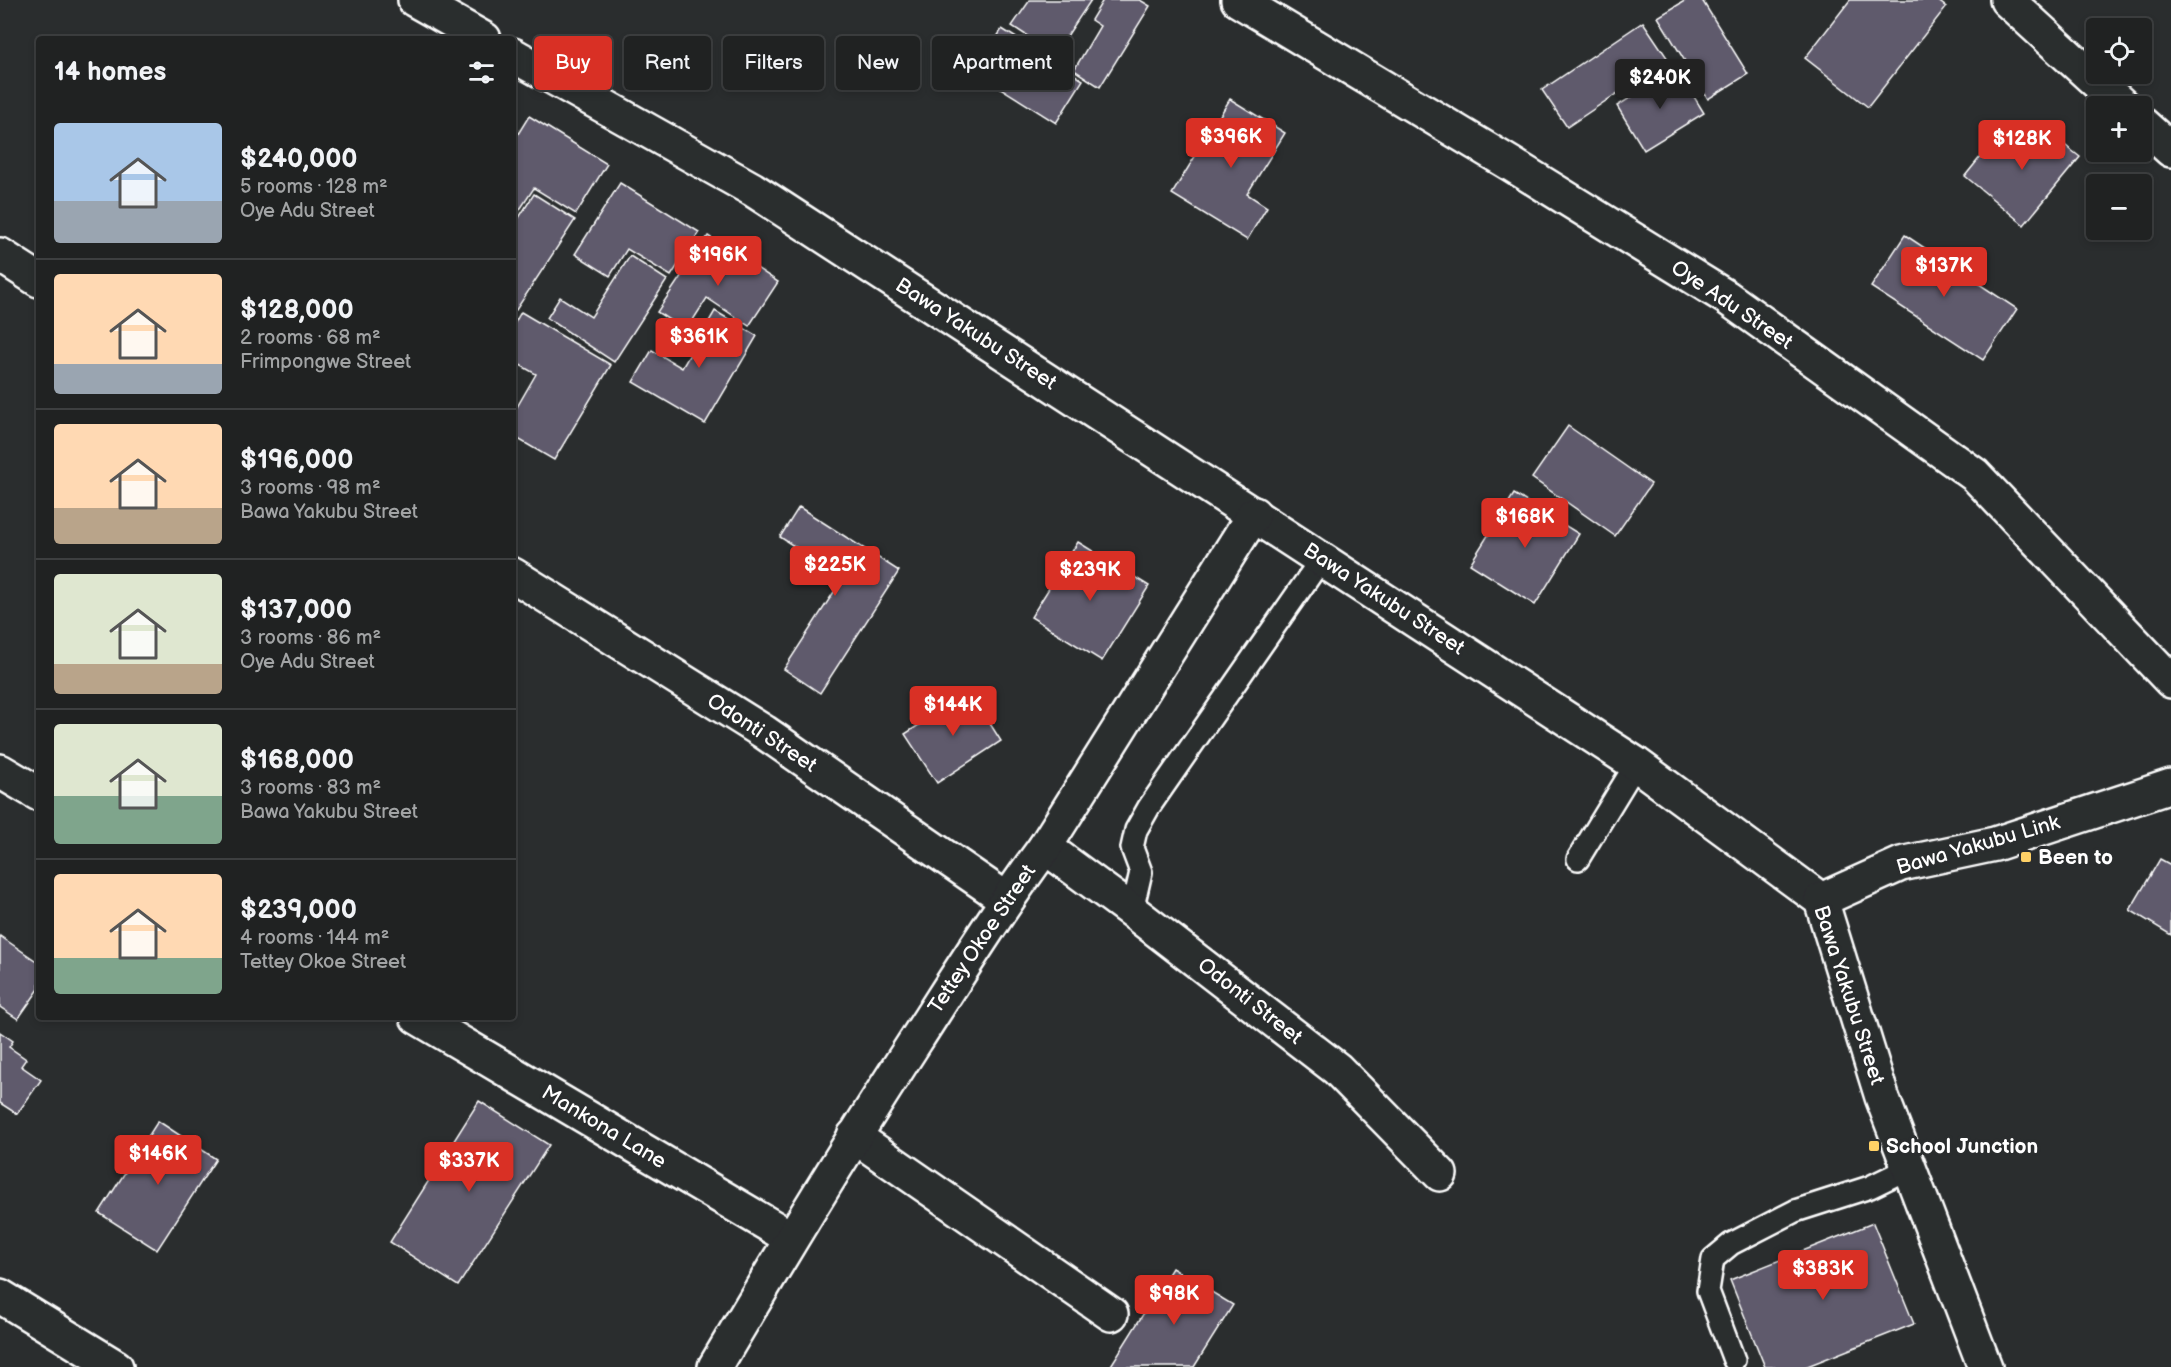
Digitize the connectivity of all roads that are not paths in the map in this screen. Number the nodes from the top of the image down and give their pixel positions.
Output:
1 (415, 0) edge
2 (1238, 0) edge
3 (2007, 0) edge
4 (479, 36) edge
5 (516, 57) edge
6 (2112, 96) edge
7 (2152, 133) edge
8 (2170, 148) edge
9 (0, 255) edge
10 (36, 278) edge
11 (1254, 514) junction
12 (1322, 558) junction
13 (516, 577) edge
14 (2171, 681) edge
15 (1636, 764) junction
16 (0, 771) edge
17 (2171, 786) edge
18 (36, 792) edge
19 (1045, 847) junction
20 (1578, 859) dead end
21 (1006, 899) junction
22 (1821, 900) junction
23 (1132, 911) junction
24 (422, 1020) edge
25 (854, 1136) junction
26 (1909, 1167) junction
27 (1440, 1174) dead end
28 (790, 1238) junction
29 (0, 1296) edge
30 (1111, 1314) dead end
31 (1734, 1360) dead end
32 (116, 1367) edge
33 (715, 1367) edge
34 (1985, 1367) edge

1 - 4 street
2 - 14 street, Oye Adu Street
3 - 6 street
5 - 11 street, Bawa Yakubu Street
7 - 8 street
9 - 10 street
11 - 12 street, Bawa Yakubu Street
11 - 19 street, Tettey Okoe Street
12 - 15 street, Bawa Yakubu Street
12 - 23 lane
13 - 21 street, Odonti Street
15 - 20 lane
15 - 22 street, Bawa Yakubu Street
16 - 18 street
17 - 22 street, Bawa Yakubu Link
19 - 21 street, Tettey Okoe Street
19 - 23 street, Odonti Street
21 - 25 street, Tettey Okoe Street
22 - 26 street, Bawa Yakubu Street
23 - 27 street, Odonti Street
24 - 28 street, Mankona Lane
25 - 28 street, Tettey Okoe Street
25 - 30 street
26 - 31 lane
26 - 34 street, Bawa Yakubu Street
28 - 33 street, Tettey Okoe Street
29 - 32 street

